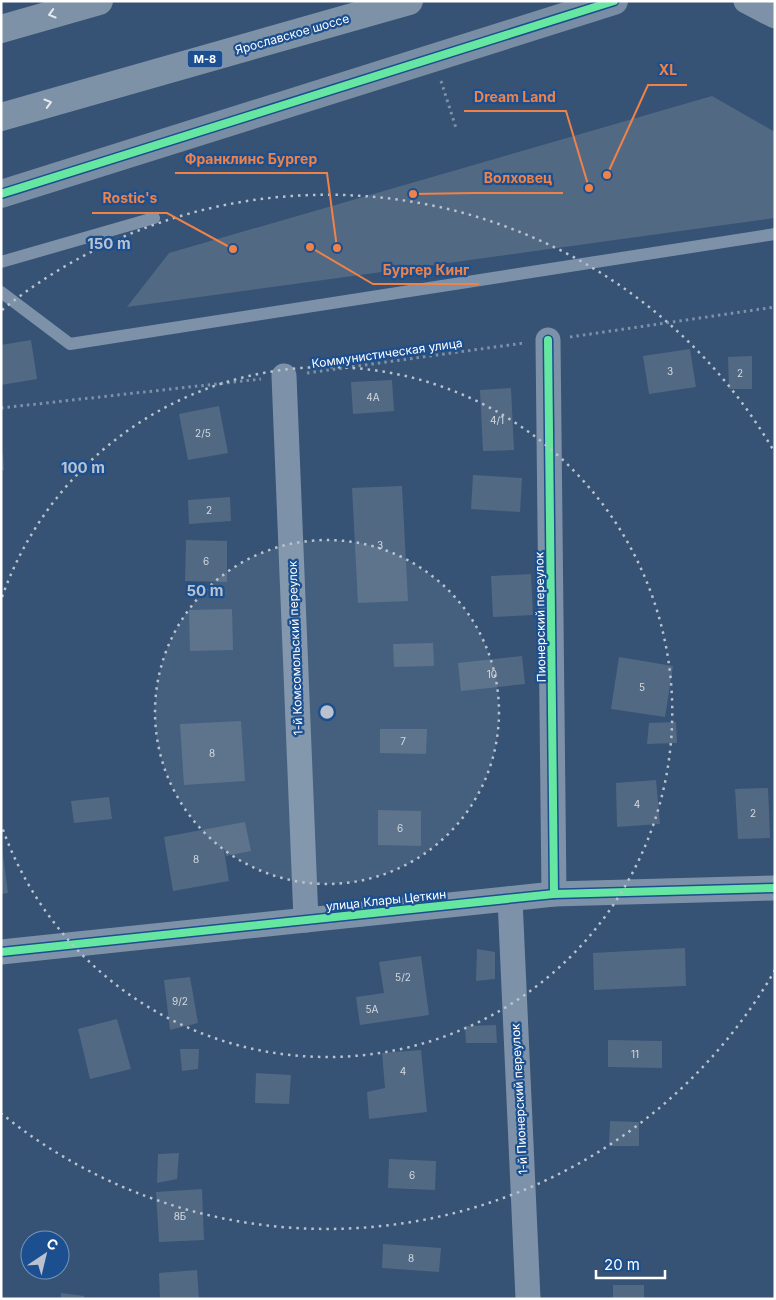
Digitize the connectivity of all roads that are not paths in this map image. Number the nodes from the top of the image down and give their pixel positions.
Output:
1 (99, 1) edge
2 (409, 1) edge
3 (614, 1) edge
4 (746, 1) edge
5 (775, 16) edge
6 (1, 29) edge
7 (1, 117) edge
8 (1, 194) edge
9 (154, 218) dead end
10 (775, 234) edge
11 (1, 262) edge
12 (1, 292) edge
13 (548, 340) road end
14 (284, 376) road end
15 (775, 888) edge
16 (554, 894) junction
17 (510, 898) junction
18 (306, 920) junction
19 (1, 952) edge
20 (528, 1299) edge

1 -> 6 highway
7 -> 2 highway, Ярославское шоссе / М-8
3 - 8 street
4 - 5 street
9 - 11 lane
10 - 12 lane
13 - 16 street, Пионерский переулок
14 - 18 street, 1-й Комсомольский переулок
15 - 16 street, улица Клары Цеткин
16 - 17 street, улица Клары Цеткин
17 - 18 street, улица Клары Цеткин
17 - 20 street, 1-й Пионерский переулок
18 - 19 street, улица Клары Цеткин

